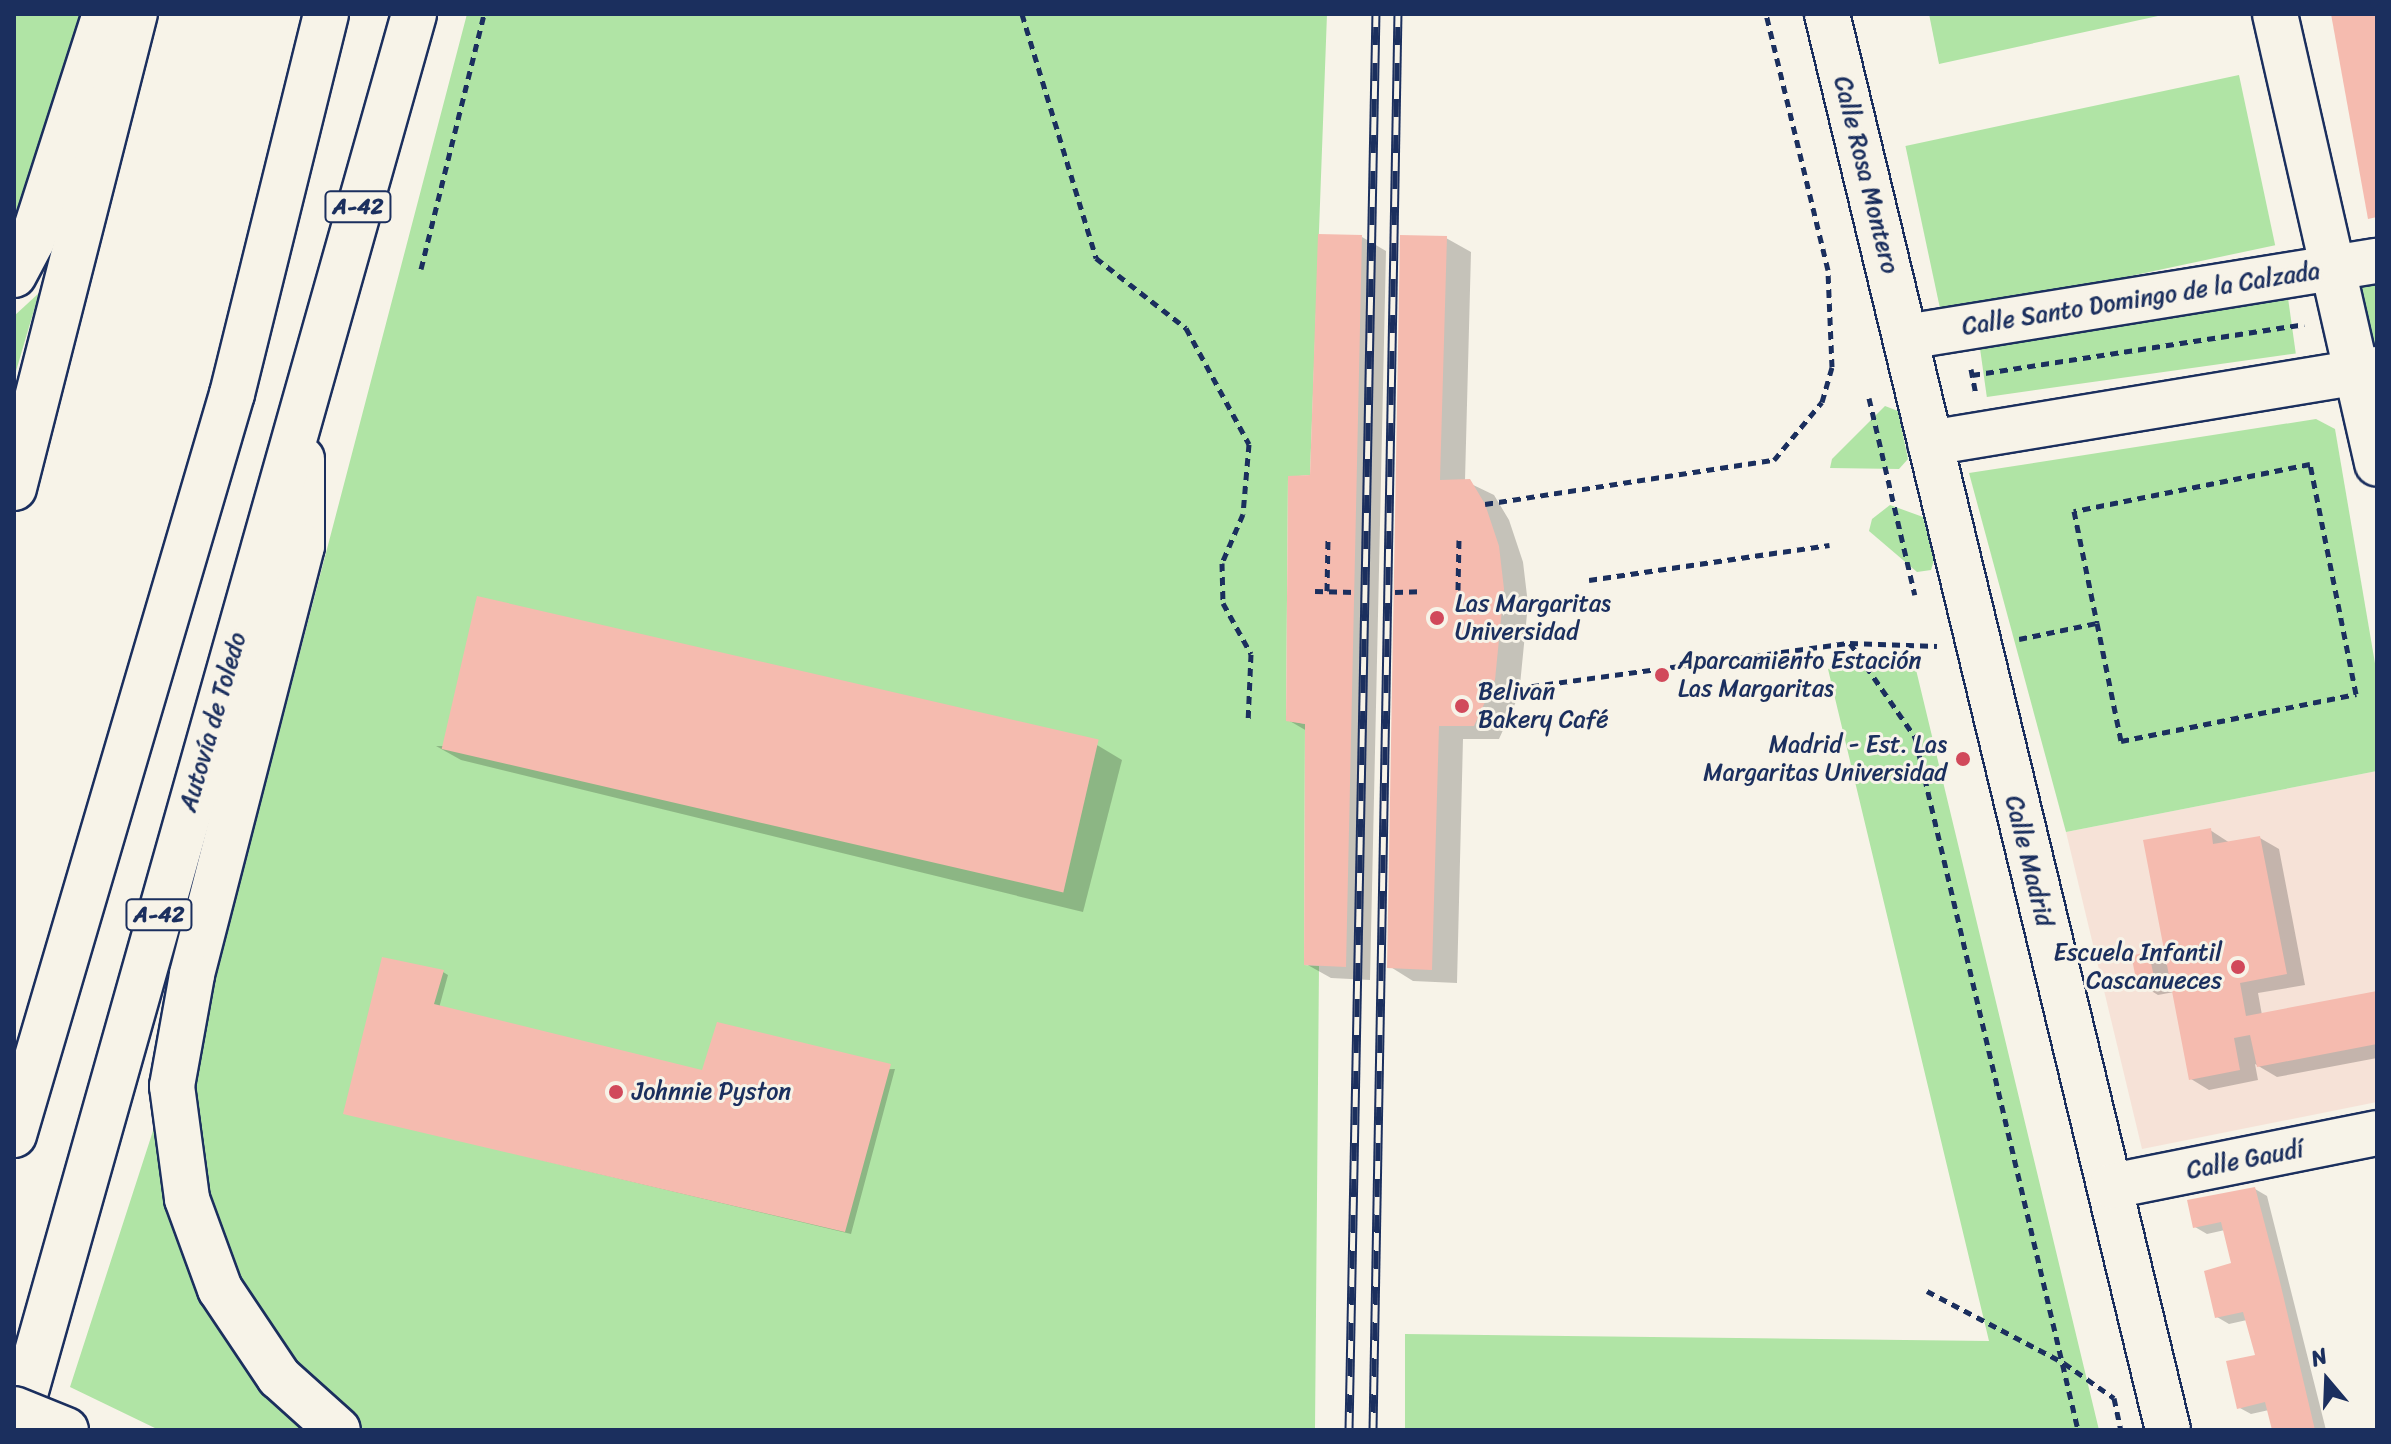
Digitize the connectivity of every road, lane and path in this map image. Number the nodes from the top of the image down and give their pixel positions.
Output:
1 (105, 14) edge
2 (135, 14) edge
3 (326, 14) edge
4 (414, 14) edge
5 (484, 14) edge
6 (1022, 14) edge
7 (1766, 14) edge
8 (1827, 14) edge
9 (2275, 14) edge
10 (2377, 261) edge
11 (2334, 268) junction
12 (421, 269) dead end
13 (14, 275) edge
14 (2345, 318) junction
15 (1965, 327) junction
16 (1906, 337) junction
17 (2367, 370) edge
18 (1972, 375) junction
19 (1869, 398) dead end
20 (303, 400) junction
21 (1982, 434) junction
22 (1930, 443) junction
23 (2377, 464) edge
24 (14, 488) edge
25 (1485, 504) dead end
26 (1328, 537) dead end
27 (1459, 540) dead end
28 (1829, 545) dead end
29 (1589, 580) dead end
30 (1458, 590) dead end
31 (1315, 591) dead end
32 (1327, 591) junction
33 (1420, 591) dead end
34 (1355, 592) dead end
35 (1395, 592) dead end
36 (1915, 595) dead end
37 (2097, 623) junction
38 (1850, 643) junction
39 (1978, 647) junction
40 (1490, 692) dead end
41 (1248, 723) dead end
42 (2377, 1133) edge
43 (14, 1135) edge
44 (2112, 1186) junction
45 (1927, 1291) dead end
46 (2064, 1363) junction
47 (14, 1409) edge
48 (15, 1430) edge
49 (66, 1430) edge
50 (338, 1430) edge
51 (2078, 1430) edge
52 (2121, 1430) edge
53 (2168, 1430) edge

1 - 13 main road
2 - 24 main road
3 - 43 main road
4 - 20 main road, Autovía de Toledo / A-42
5 - 12 path
6 - 41 path
7 - 25 path
8 - 16 main road, Calle Rosa Montero
9 - 11 main road
10 - 11 main road, Calle Santo Domingo de la Calzada
11 - 14 main road
11 - 15 main road, Calle Santo Domingo de la Calzada
14 - 17 main road
14 - 18 path
15 - 16 main road, Calle Santo Domingo de la Calzada
15 - 18 path
16 - 22 main road, Calle Madrid
17 - 21 main road
17 - 23 main road
18 - 21 path
19 - 36 path
20 - 48 main road, Autovía de Toledo / A-42
20 - 50 main road
21 - 22 main road
22 - 39 main road, Calle Madrid
26 - 32 path
27 - 30 path
28 - 29 path
31 - 32 path
32 - 34 path
33 - 35 path
37 - 37 path
37 - 39 path
38 - 39 path
38 - 40 path
38 - 46 path
39 - 44 main road, Calle Madrid
42 - 44 main road, Calle Gaudí
44 - 53 main road, Calle Madrid
45 - 46 path
46 - 51 path
46 - 52 path
47 - 49 main road, bridge

